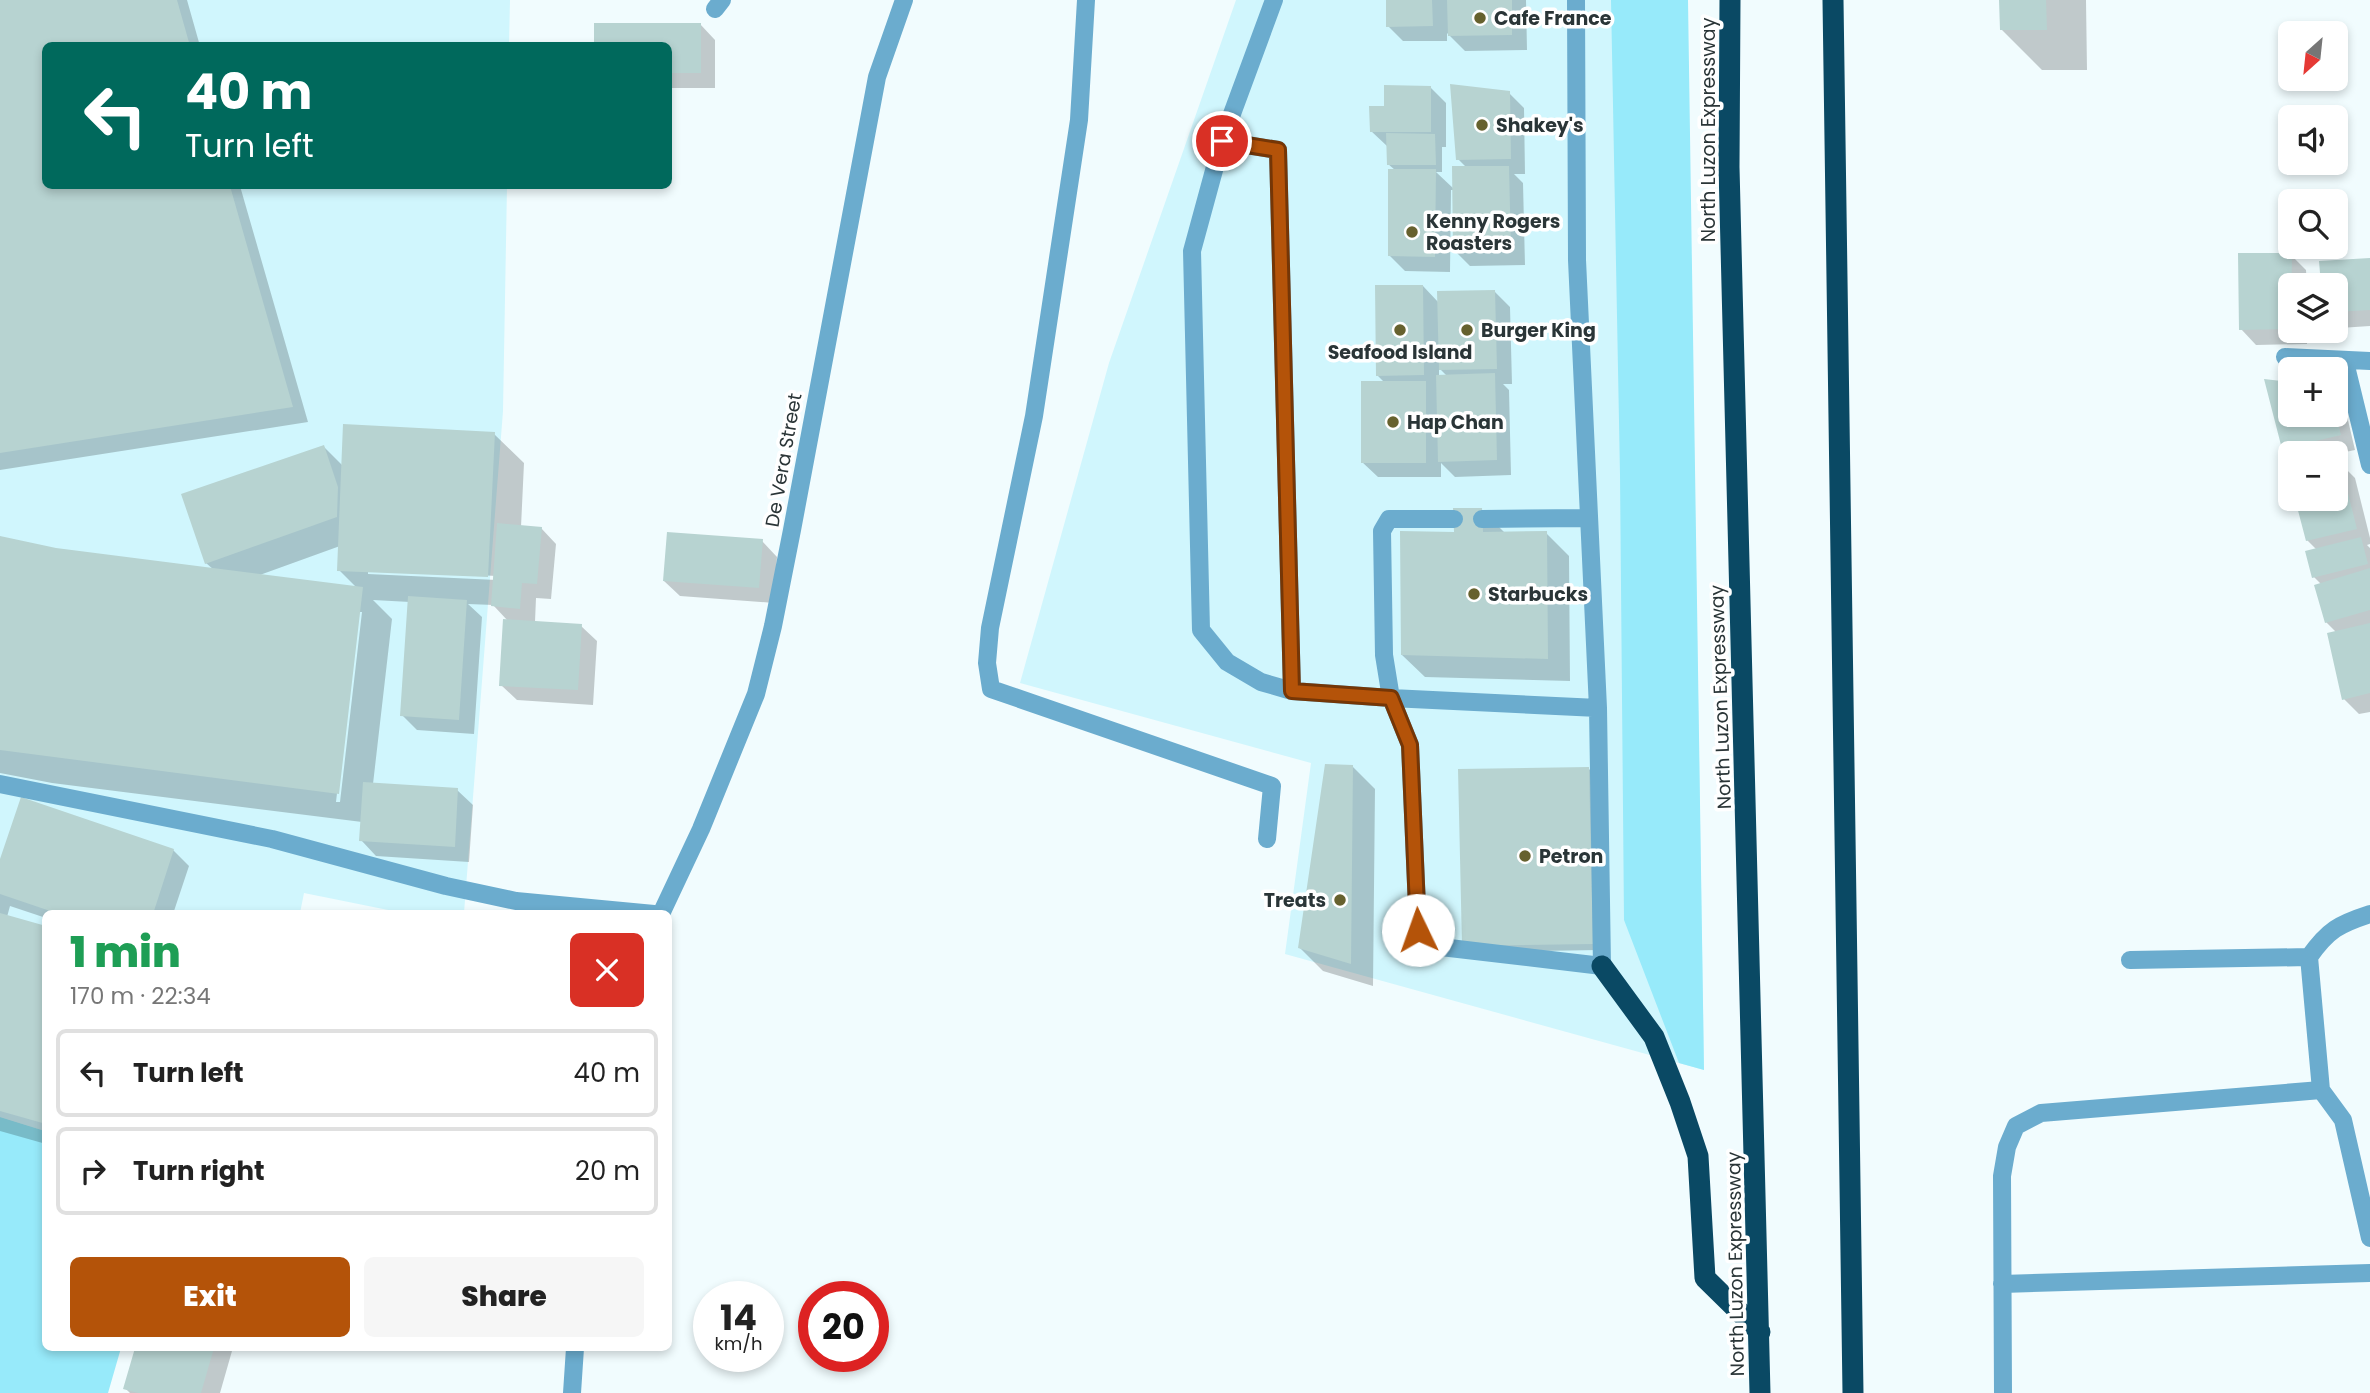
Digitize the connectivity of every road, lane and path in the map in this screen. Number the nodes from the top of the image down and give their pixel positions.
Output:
1 (904, 0) edge
2 (1086, 0) edge
3 (1274, 0) edge
4 (1576, 0) edge
5 (1730, 0) edge
6 (1833, 0) edge
7 (1222, 141) junction
8 (2370, 361) edge
9 (2348, 362) edge
10 (2348, 374) edge
11 (2370, 465) edge
12 (1589, 518) junction
13 (1454, 519) dead end
14 (1482, 519) dead end
15 (1292, 691) junction
16 (1391, 698) junction
17 (1598, 708) junction
18 (0, 784) edge
19 (1267, 839) dead end
20 (612, 910) edge
21 (664, 910) edge
22 (2370, 914) edge
23 (2309, 957) junction
24 (2130, 960) dead end
25 (1602, 966) junction
26 (2321, 1090) junction
27 (2370, 1238) edge
28 (2370, 1273) edge
29 (2002, 1284) junction
30 (1760, 1332) junction
31 (575, 1351) edge
32 (572, 1393) edge
33 (1760, 1393) edge
34 (1853, 1393) edge
35 (2003, 1393) edge

1 - 21 street, De Vera Street
2 - 19 street
3 - 7 street
4 - 12 street
5 - 30 highway, North Luzon Expressway
6 - 34 highway
7 - 15 street
7 - 15 street
8 - 9 street
10 - 11 street
12 - 14 street
12 - 17 street
13 - 16 street
15 - 16 street
16 - 17 street
16 - 25 street
17 - 25 street
18 - 20 street
22 - 23 street
23 - 24 street
23 - 26 street
25 - 30 highway
26 - 27 street
26 - 29 street
28 - 29 street
29 - 35 street
30 - 33 highway, North Luzon Expressway
31 - 32 street

